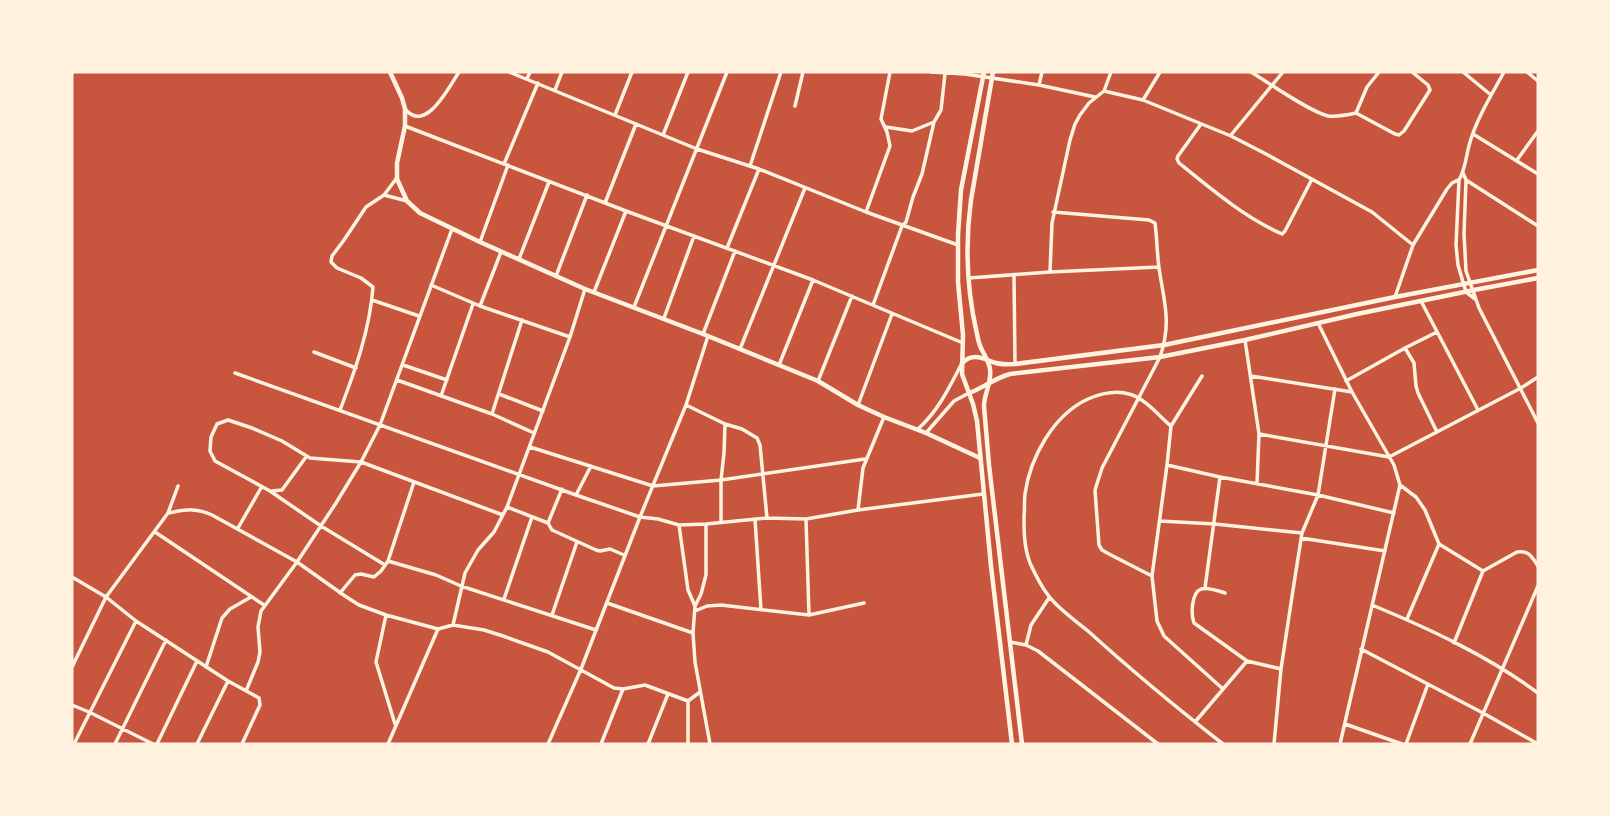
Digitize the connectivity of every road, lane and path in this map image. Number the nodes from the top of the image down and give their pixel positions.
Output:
1 (390, 72) edge
2 (459, 72) edge
3 (509, 72) edge
4 (530, 72) edge
5 (562, 72) edge
6 (632, 72) edge
7 (688, 72) edge
8 (727, 72) edge
9 (781, 72) edge
10 (803, 72) edge
11 (890, 72) edge
12 (931, 72) edge
13 (993, 72) edge
14 (1042, 72) edge
15 (1111, 72) edge
16 (1160, 72) edge
17 (1251, 72) edge
18 (1283, 72) edge
19 (1379, 72) edge
20 (1412, 72) edge
21 (1463, 72) edge
22 (1504, 72) edge
23 (1527, 72) edge
24 (963, 73) edge
25 (944, 74) junction
26 (983, 74) edge
27 (992, 78) junction
28 (527, 79) junction
29 (1538, 82) edge
30 (538, 83) junction
31 (1039, 85) junction
32 (1272, 85) junction
33 (555, 90) junction
34 (1104, 91) junction
35 (1491, 96) junction
36 (1095, 97) junction
37 (1143, 100) junction
38 (795, 106) dead end
39 (405, 109) junction
40 (1356, 113) junction
41 (615, 115) junction
42 (934, 122) junction
43 (636, 124) junction
44 (1201, 124) junction
45 (405, 125) junction
46 (885, 127) junction
47 (1538, 131) edge
48 (663, 135) junction
49 (1473, 135) junction
50 (1230, 136) junction
51 (697, 149) junction
52 (1517, 160) junction
53 (966, 164) junction
54 (506, 165) junction
55 (750, 166) junction
56 (976, 166) junction
57 (759, 169) junction
58 (1463, 173) junction
59 (1538, 174) edge
60 (397, 178) junction
61 (1312, 179) junction
62 (1459, 180) junction
63 (1466, 180) junction
64 (549, 182) junction
65 (805, 188) junction
66 (384, 195) junction
67 (587, 195) junction
68 (407, 201) junction
69 (605, 203) junction
70 (626, 211) junction
71 (866, 212) junction
72 (1054, 212) junction
73 (665, 225) junction
74 (902, 226) junction
75 (1538, 226) edge
76 (452, 229) junction
77 (694, 236) junction
78 (968, 241) junction
79 (480, 242) junction
80 (958, 244) junction
81 (1413, 244) junction
82 (727, 248) junction
83 (735, 251) junction
84 (501, 252) junction
85 (519, 259) junction
86 (1538, 263) edge
87 (773, 266) junction
88 (1159, 267) junction
89 (1536, 271) edge
90 (1051, 272) junction
91 (1014, 275) junction
92 (555, 276) junction
93 (969, 278) junction
94 (1538, 278) edge
95 (813, 280) junction
96 (1471, 283) junction
97 (431, 285) junction
98 (1463, 285) junction
99 (585, 289) junction
100 (1474, 290) junction
101 (594, 292) junction
102 (1466, 292) junction
103 (852, 296) junction
104 (1395, 297) junction
105 (1475, 299) junction
106 (372, 300) junction
107 (1421, 301) junction
108 (473, 304) junction
109 (873, 305) junction
110 (1354, 305) junction
111 (480, 306) junction
112 (634, 307) junction
113 (892, 314) junction
114 (1357, 314) junction
115 (419, 316) junction
116 (664, 318) junction
117 (522, 320) junction
118 (1318, 323) junction
119 (1438, 332) junction
120 (706, 335) junction
121 (570, 337) junction
122 (1245, 340) junction
123 (963, 343) junction
124 (1164, 345) junction
125 (1405, 348) junction
126 (740, 349) junction
127 (314, 352) dead end
128 (1160, 357) junction
129 (987, 360) junction
130 (1038, 361) junction
131 (962, 363) junction
132 (1015, 364) junction
133 (402, 365) junction
134 (779, 365) junction
135 (356, 368) junction
136 (1039, 371) junction
137 (235, 373) dead end
138 (1202, 376) dead end
139 (1251, 376) junction
140 (1538, 377) edge
141 (397, 380) junction
142 (447, 380) junction
143 (818, 381) junction
144 (1346, 381) junction
145 (988, 384) junction
146 (1521, 388) junction
147 (1335, 389) junction
148 (1352, 392) junction
149 (968, 393) junction
150 (499, 394) junction
151 (441, 397) junction
152 (1138, 397) junction
153 (686, 405) junction
154 (859, 405) junction
155 (340, 410) junction
156 (1478, 410) junction
157 (542, 411) junction
158 (492, 414) junction
159 (884, 417) junction
160 (1538, 423) edge
161 (725, 424) junction
162 (380, 425) junction
163 (1171, 426) junction
164 (918, 429) junction
165 (1437, 432) junction
166 (534, 433) junction
167 (926, 433) junction
168 (1259, 433) junction
169 (1327, 446) junction
170 (530, 447) junction
171 (306, 457) junction
172 (1389, 457) junction
173 (980, 458) junction
174 (866, 459) junction
175 (361, 462) junction
176 (1167, 465) junction
177 (591, 466) junction
178 (762, 473) junction
179 (520, 475) junction
180 (1220, 477) junction
181 (721, 480) junction
182 (414, 482) junction
183 (1257, 483) junction
184 (1400, 485) junction
185 (178, 486) dead end
186 (653, 486) junction
187 (261, 488) junction
188 (562, 489) junction
189 (270, 491) junction
190 (983, 494) junction
191 (576, 495) junction
192 (1318, 495) junction
193 (506, 507) junction
194 (858, 510) junction
195 (168, 513) junction
196 (1394, 513) junction
197 (502, 515) junction
198 (532, 517) junction
199 (640, 517) junction
200 (768, 518) junction
201 (755, 519) junction
202 (806, 519) junction
203 (1160, 521) junction
204 (721, 522) junction
205 (548, 523) junction
206 (706, 524) junction
207 (1214, 524) junction
208 (679, 525) junction
209 (321, 526) junction
210 (237, 529) junction
211 (155, 532) junction
212 (1302, 536) junction
213 (577, 542) junction
214 (1439, 544) junction
215 (1385, 551) junction
216 (625, 555) junction
217 (297, 562) junction
218 (386, 563) junction
219 (1538, 566) edge
220 (1483, 571) junction
221 (1152, 576) junction
222 (72, 578) edge
223 (461, 586) junction
224 (1538, 586) edge
225 (1205, 588) junction
226 (340, 593) junction
227 (1225, 593) dead end
228 (106, 597) junction
229 (251, 597) junction
230 (1049, 598) junction
231 (504, 599) junction
232 (607, 603) junction
233 (864, 603) dead end
234 (264, 605) junction
235 (1372, 605) junction
236 (695, 608) junction
237 (761, 610) junction
238 (386, 615) junction
239 (552, 615) junction
240 (809, 615) junction
241 (1407, 619) junction
242 (136, 621) junction
243 (453, 625) junction
244 (438, 629) junction
245 (596, 630) junction
246 (693, 633) junction
247 (166, 640) junction
248 (1010, 642) junction
249 (1454, 643) junction
250 (1026, 645) junction
251 (1361, 649) junction
252 (197, 661) junction
253 (1247, 661) junction
254 (72, 667) edge
255 (206, 667) junction
256 (1502, 667) junction
257 (580, 669) junction
258 (1281, 669) junction
259 (228, 681) junction
260 (1429, 684) junction
261 (623, 689) junction
262 (1223, 689) junction
263 (1537, 690) edge
264 (246, 691) junction
265 (700, 692) junction
266 (668, 694) junction
267 (688, 701) junction
268 (72, 705) edge
269 (89, 712) junction
270 (1483, 713) junction
271 (1195, 722) junction
272 (1345, 724) junction
273 (396, 726) junction
274 (123, 728) junction
275 (1531, 742) edge
276 (74, 744) edge
277 (115, 744) edge
278 (155, 744) edge
279 (197, 744) edge
280 (242, 744) edge
281 (388, 744) edge
282 (548, 744) edge
283 (601, 744) edge
284 (648, 744) edge
285 (688, 744) edge
286 (710, 744) edge
287 (1012, 744) edge
288 (1022, 744) edge
289 (1158, 744) edge
290 (1223, 744) edge
291 (1274, 744) edge
292 (1340, 744) edge
293 (1404, 744) edge
294 (1470, 744) edge
295 (1538, 744) edge

1 - 39 street
2 - 39 street
3 - 28 street
4 - 28 street
5 - 33 street
6 - 41 street
7 - 48 street
8 - 51 street
9 - 55 street
10 - 38 street
11 - 46 street
12 - 25 street
13 - 27 street
14 - 31 street
15 - 34 street
16 - 37 street
17 - 32 street
18 - 32 street
19 - 40 street
20 - 40 street
21 - 35 street
22 - 35 street
23 - 29 street
24 - 25 street
24 - 26 street
25 - 42 street
26 - 27 street
26 - 53 street
27 - 31 street
27 - 56 street
28 - 30 street
30 - 33 street
30 - 54 street
31 - 36 street
32 - 40 street
32 - 50 street
33 - 41 street
34 - 36 street
34 - 37 street
35 - 49 street
36 - 72 street
37 - 44 street
39 - 45 street
41 - 43 street
42 - 46 street
42 - 74 street
43 - 48 street
43 - 69 street
44 - 50 street
44 - 61 street
45 - 54 street
45 - 60 street
46 - 71 street
47 - 52 street
48 - 51 street
49 - 52 street
49 - 58 street
50 - 61 street
51 - 55 street
51 - 73 street
52 - 59 street
53 - 56 street
53 - 80 street
54 - 64 street
54 - 79 street
55 - 57 street
56 - 78 street
57 - 65 street
57 - 82 street
58 - 62 street
58 - 63 street
60 - 66 street
60 - 68 street
61 - 81 street
62 - 63 street
62 - 81 street
62 - 98 street
63 - 75 street
63 - 96 street
64 - 67 street
64 - 85 street
65 - 71 street
65 - 87 street
66 - 68 street
66 - 106 street
67 - 69 street
67 - 92 street
68 - 76 street
69 - 70 street
70 - 73 street
70 - 101 street
71 - 74 street
72 - 88 street
72 - 90 street
73 - 77 street
73 - 112 street
74 - 80 street
74 - 109 street
76 - 79 street
76 - 97 street
77 - 82 street
77 - 116 street
78 - 80 street
78 - 93 street
79 - 84 street
80 - 123 street
81 - 104 street
82 - 83 street
83 - 87 street
83 - 120 street
84 - 85 street
84 - 111 street
85 - 92 street
86 - 89 street
87 - 95 street
87 - 126 street
88 - 90 street
88 - 124 street
89 - 96 street
90 - 91 street
91 - 93 street
91 - 132 street
92 - 99 street
93 - 129 street
94 - 100 street
95 - 103 street
95 - 134 street
96 - 98 street
96 - 100 street
97 - 108 street
97 - 115 street
98 - 102 street
98 - 104 street
99 - 101 street
99 - 121 street
100 - 102 street
100 - 105 street
101 - 112 street
102 - 105 street
102 - 107 street
103 - 109 street
103 - 143 street
104 - 110 street
105 - 146 street
106 - 115 street
106 - 135 street
107 - 114 street
107 - 119 street
108 - 111 street
108 - 142 street
109 - 113 street
110 - 114 street
110 - 124 street
111 - 117 street
112 - 116 street
113 - 123 street
113 - 154 street
114 - 118 street
115 - 133 street
116 - 120 street
117 - 121 street
117 - 150 street
118 - 122 street
118 - 144 street
119 - 125 street
119 - 156 street
120 - 126 street
120 - 153 street
121 - 157 street
122 - 128 street
122 - 139 street
123 - 131 street
124 - 128 street
124 - 130 street
125 - 144 street
125 - 165 street
126 - 134 street
127 - 135 street
128 - 136 street
128 - 152 street
129 - 131 street
129 - 132 street
129 - 145 street
130 - 132 street
130 - 136 street
131 - 149 street
131 - 164 street
133 - 141 street
133 - 142 street
134 - 143 street
135 - 155 street
136 - 145 street
137 - 155 street
138 - 163 street
139 - 147 street
139 - 168 street
140 - 146 street
141 - 151 street
141 - 162 street
142 - 151 street
143 - 154 street
144 - 148 street
145 - 149 street
145 - 248 street
146 - 156 street
146 - 160 street
147 - 148 street
147 - 169 street
148 - 172 street
149 - 167 street
149 - 173 street
150 - 157 street
150 - 158 street
151 - 158 street
152 - 163 street
152 - 221 street
152 - 230 street
153 - 161 street
153 - 186 street
154 - 159 street
155 - 162 street
156 - 165 street
157 - 166 street
158 - 166 street
159 - 164 street
159 - 174 street
161 - 178 street
161 - 181 street
162 - 175 street
162 - 179 street
163 - 176 street
164 - 167 street
165 - 172 street
166 - 170 street
167 - 173 street
168 - 169 street
168 - 183 street
169 - 172 street
169 - 192 street
170 - 177 street
170 - 179 street
171 - 175 street
171 - 187 street
171 - 189 street
172 - 184 street
173 - 190 street
174 - 178 street
174 - 194 street
175 - 182 street
175 - 209 street
176 - 180 street
176 - 203 street
177 - 186 street
177 - 191 street
178 - 181 street
178 - 200 street
179 - 188 street
179 - 193 street
180 - 183 street
180 - 207 street
181 - 186 street
181 - 204 street
182 - 197 street
182 - 218 street
183 - 192 street
184 - 196 street
184 - 214 street
185 - 195 street
186 - 199 street
187 - 189 street
187 - 210 street
188 - 191 street
188 - 205 street
189 - 209 street
190 - 194 street
190 - 287 street
191 - 199 street
192 - 196 street
192 - 212 street
193 - 197 street
193 - 198 street
194 - 202 street
195 - 210 street
195 - 211 street
196 - 215 street
197 - 223 street
198 - 205 street
198 - 231 street
199 - 208 street
199 - 216 street
200 - 201 street
200 - 202 street
201 - 204 street
201 - 237 street
202 - 240 street
203 - 207 street
203 - 221 street
204 - 206 street
205 - 213 street
206 - 208 street
206 - 236 street
207 - 212 street
207 - 225 street
208 - 236 street
209 - 217 street
209 - 218 street
210 - 217 street
211 - 228 street
211 - 229 street
212 - 215 street
212 - 258 street
213 - 216 street
213 - 239 street
214 - 220 street
214 - 241 street
215 - 235 street
216 - 232 street
217 - 226 street
217 - 234 street
218 - 223 street
218 - 226 street
219 - 220 street
220 - 249 street
221 - 262 street
222 - 228 street
223 - 231 street
223 - 243 street
224 - 256 street
225 - 227 street
225 - 253 street
226 - 238 street
228 - 242 street
228 - 254 street
229 - 234 street
229 - 255 street
230 - 250 street
230 - 271 street
231 - 239 street
232 - 245 street
232 - 246 street
233 - 240 street
234 - 264 street
235 - 241 street
235 - 251 street
236 - 237 street
236 - 246 street
237 - 240 street
238 - 244 street
238 - 273 street
239 - 245 street
241 - 249 street
242 - 247 street
242 - 269 street
243 - 244 street
243 - 257 street
244 - 273 street
245 - 257 street
246 - 265 street
247 - 252 street
247 - 274 street
248 - 250 street
248 - 288 street
249 - 256 street
250 - 289 street
251 - 260 street
251 - 272 street
252 - 255 street
252 - 278 street
253 - 258 street
253 - 262 street
255 - 259 street
256 - 263 street
256 - 270 street
257 - 261 street
257 - 282 street
258 - 291 street
259 - 264 street
259 - 279 street
260 - 270 street
260 - 293 street
261 - 266 street
261 - 283 street
262 - 271 street
264 - 280 street
265 - 267 street
265 - 286 street
266 - 267 street
266 - 284 street
267 - 285 street
268 - 269 street
269 - 274 street
269 - 276 street
270 - 275 street
270 - 294 street
271 - 290 street
272 - 292 street
272 - 293 street
273 - 281 street
274 - 277 street
274 - 278 street
275 - 295 street

